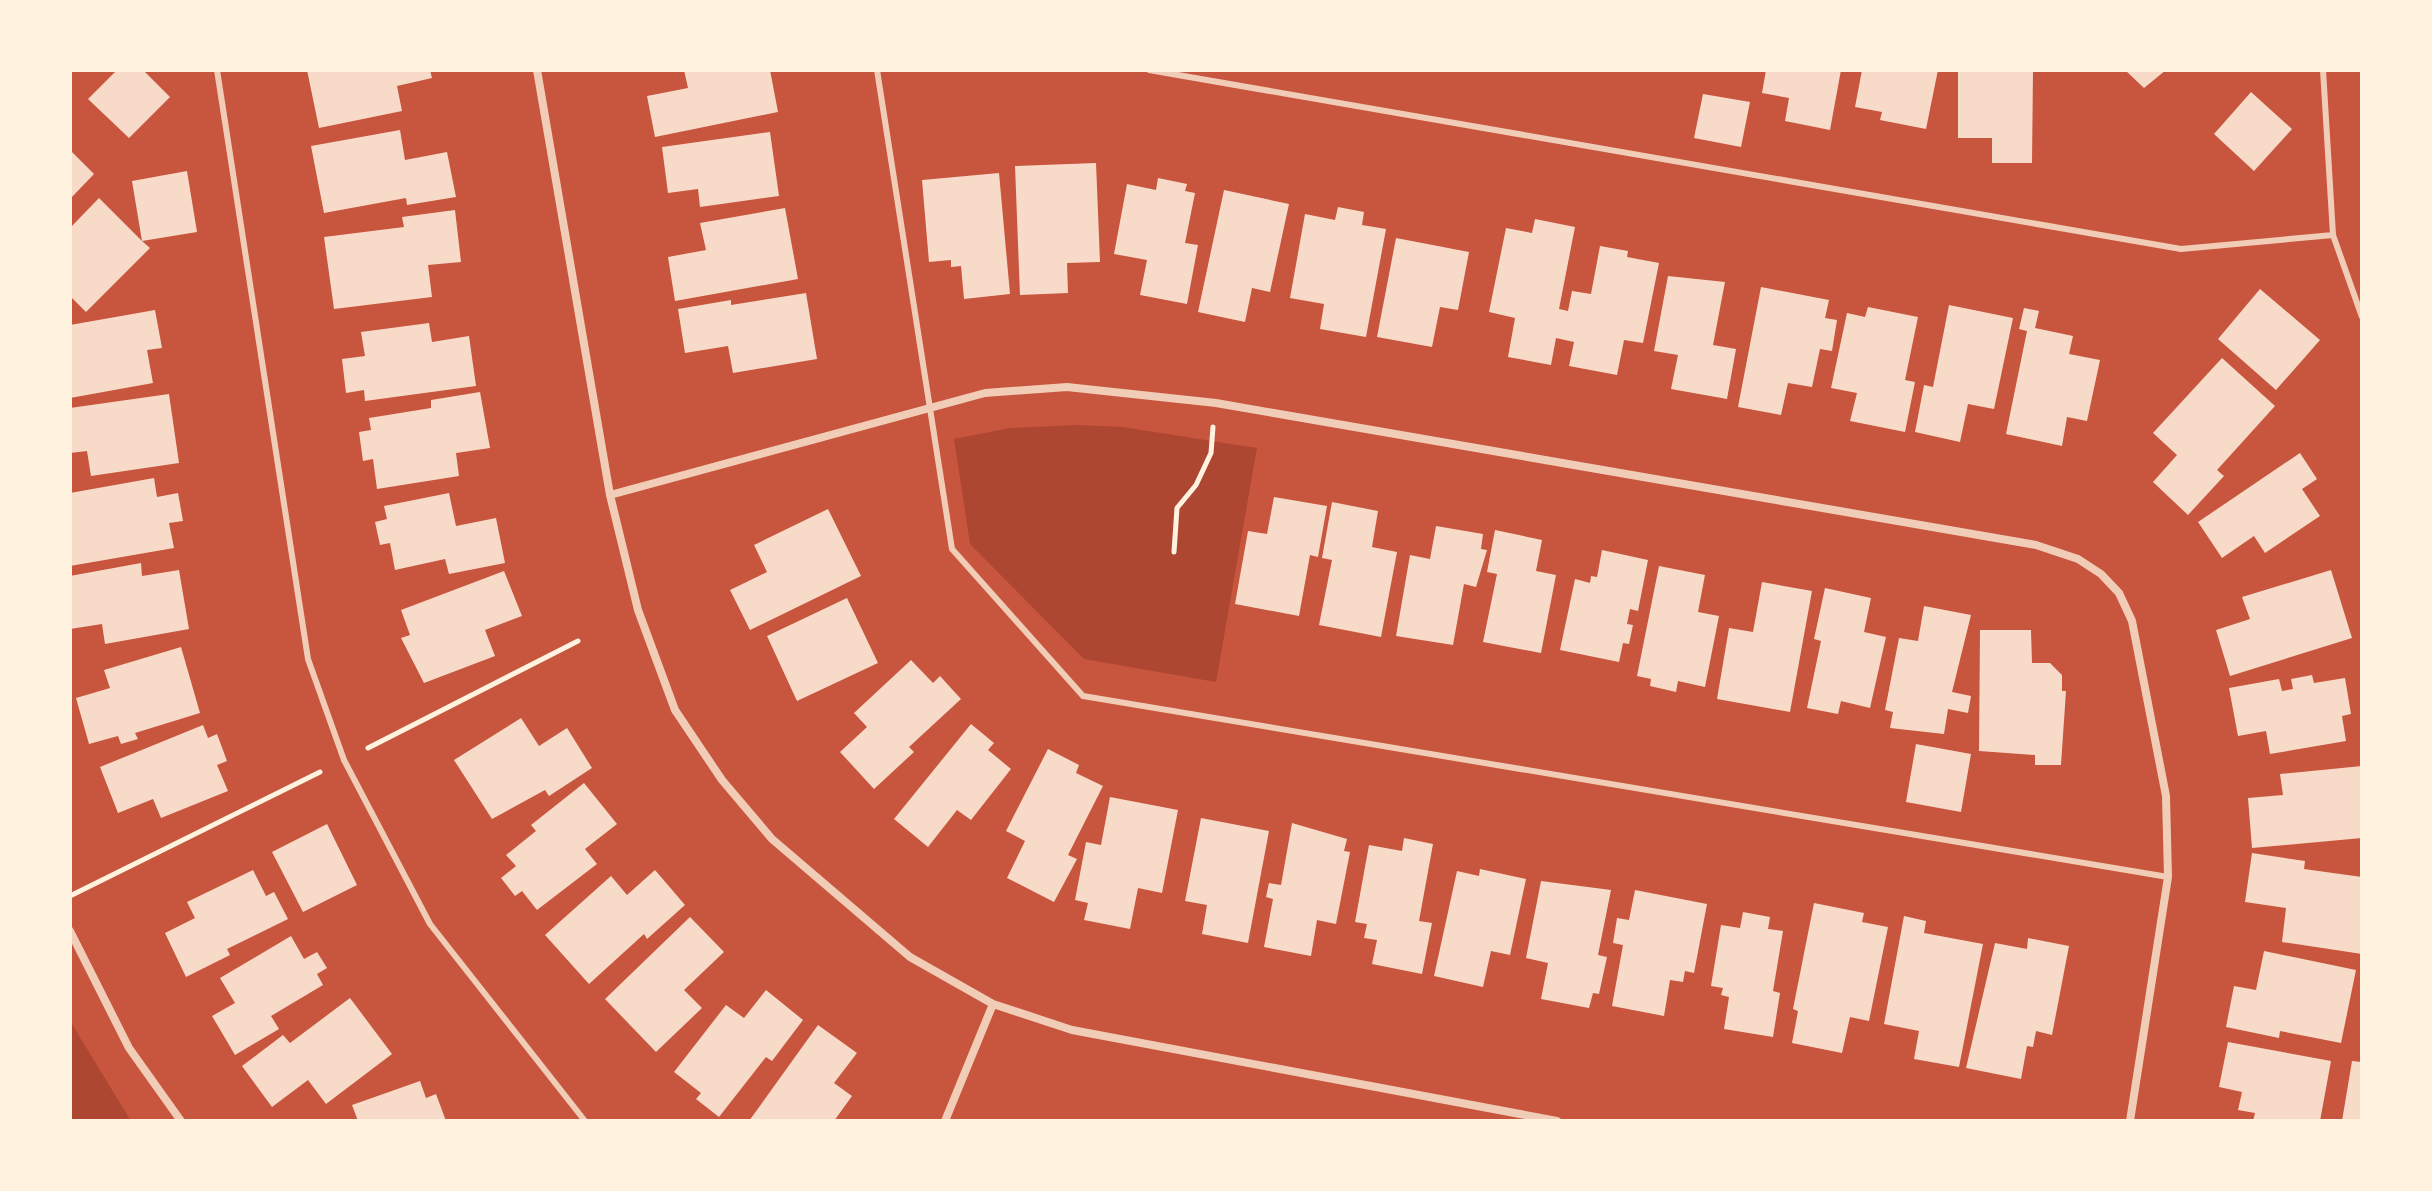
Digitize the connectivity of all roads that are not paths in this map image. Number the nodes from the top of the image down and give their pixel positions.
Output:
1 (217, 70) edge
2 (537, 70) edge
3 (877, 70) edge
4 (1149, 70) edge
5 (2323, 70) edge
6 (2333, 235) junction
7 (2362, 317) edge
8 (932, 408) junction
9 (610, 495) junction
10 (2168, 877) junction
11 (70, 931) edge
12 (993, 1004) junction
13 (1540, 1120) edge
14 (181, 1121) edge
15 (585, 1121) edge
16 (945, 1121) edge
17 (1557, 1121) edge
18 (2130, 1121) edge

1 - 15 lane
2 - 9 street
3 - 8 lane
4 - 6 lane
5 - 6 lane
6 - 7 lane
8 - 9 street
8 - 10 lane
8 - 10 street
9 - 12 street
10 - 18 street
11 - 14 street
12 - 13 street
12 - 16 street
13 - 17 street

